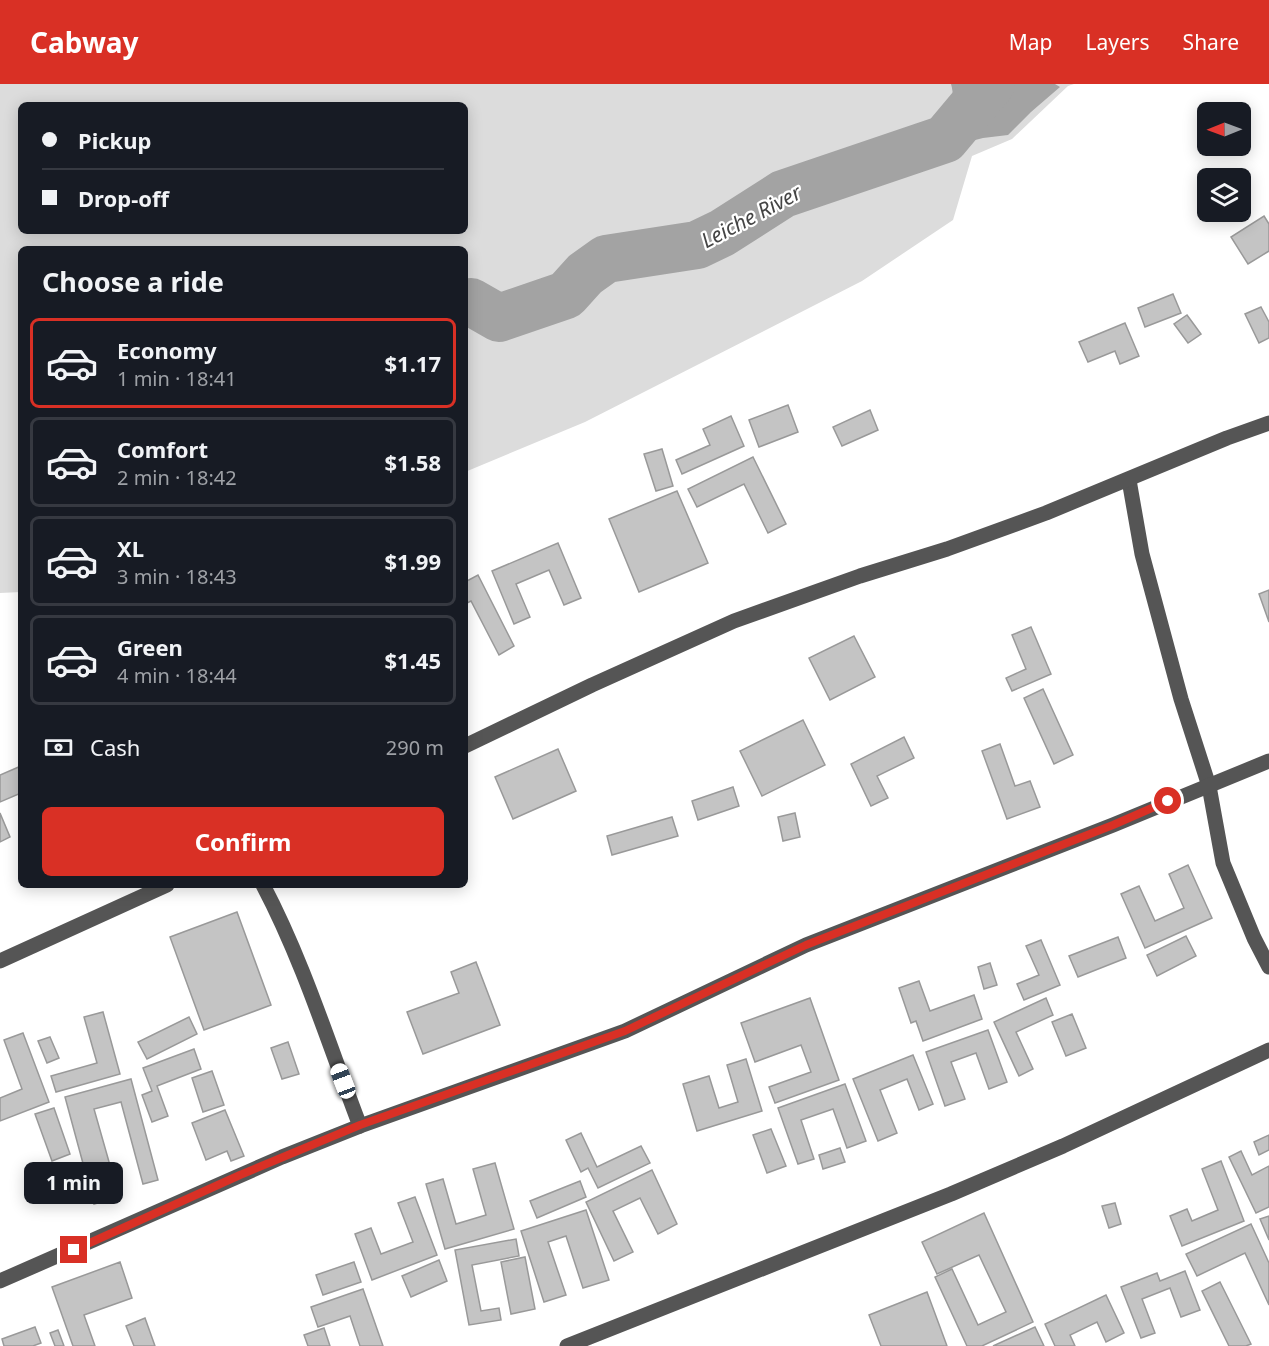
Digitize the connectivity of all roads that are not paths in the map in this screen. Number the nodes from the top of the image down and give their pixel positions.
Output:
1 (1269, 423) edge
2 (1129, 480) junction
3 (468, 745) edge
4 (1269, 761) edge
5 (1209, 786) junction
6 (160, 888) edge
7 (265, 888) edge
8 (0, 961) edge
9 (1269, 967) edge
10 (1269, 1050) edge
11 (360, 1125) junction
12 (0, 1281) edge
13 (567, 1346) edge

1 - 2 street
2 - 3 street
2 - 5 street
4 - 5 street
5 - 9 street
5 - 11 street
6 - 8 street
7 - 11 street
10 - 13 street
11 - 12 street

